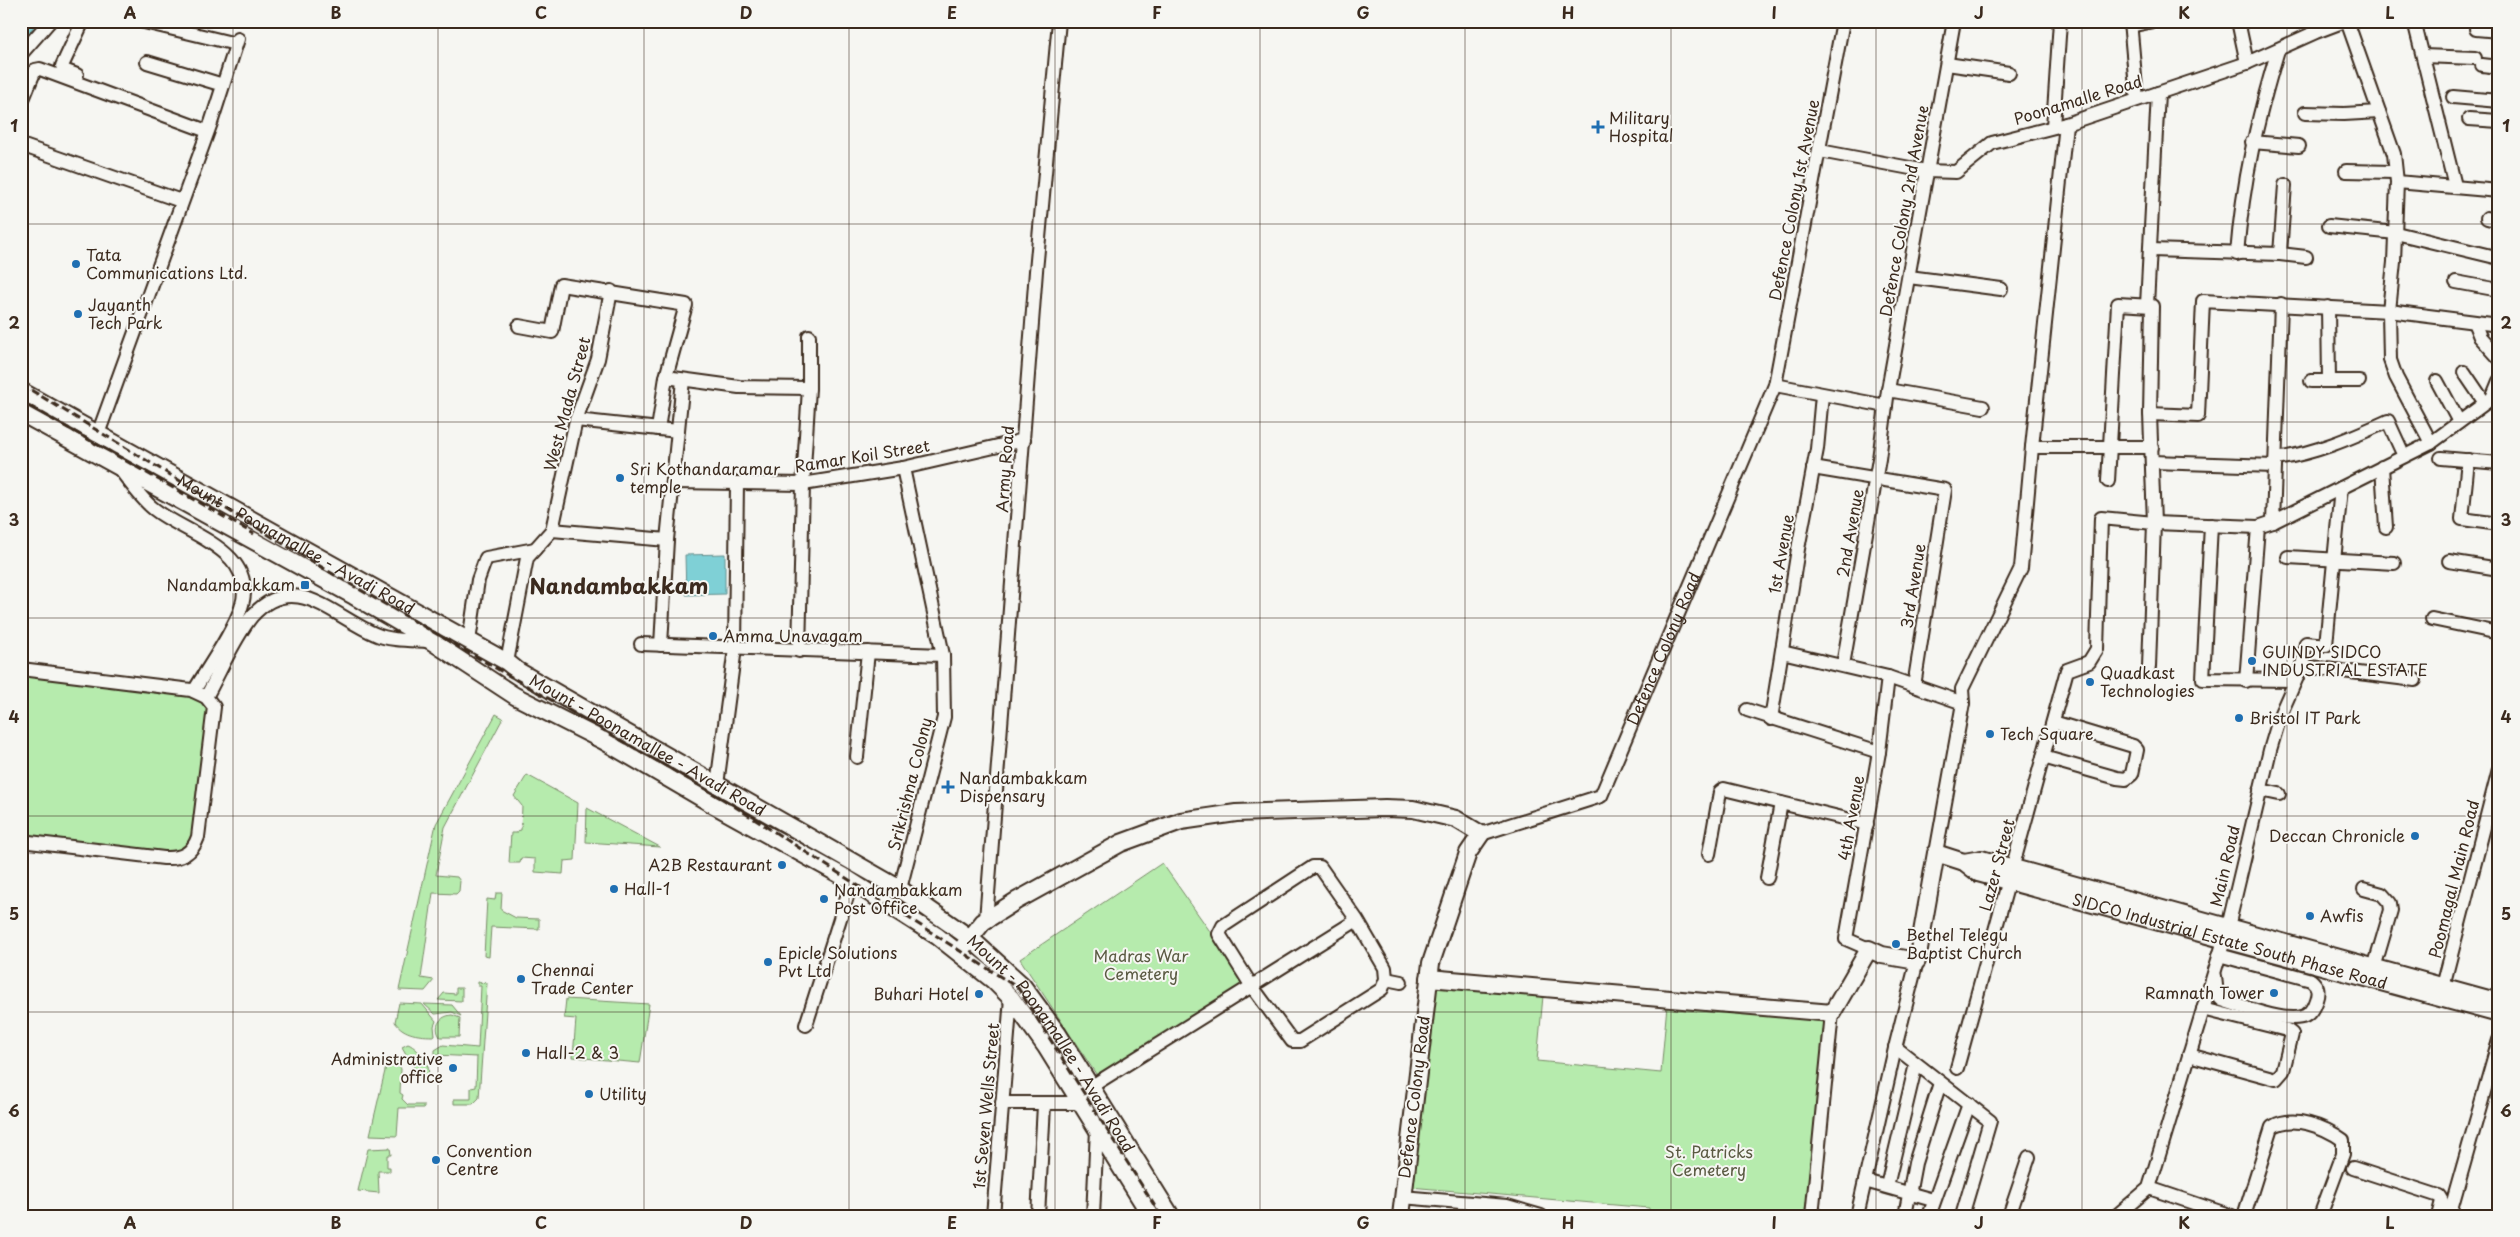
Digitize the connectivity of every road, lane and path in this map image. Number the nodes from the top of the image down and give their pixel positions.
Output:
1 (50, 21) edge
2 (83, 21) edge
3 (140, 21) edge
4 (1059, 21) edge
5 (1843, 21) edge
6 (1954, 21) edge
7 (2060, 21) edge
8 (2154, 21) edge
9 (2238, 21) edge
10 (2346, 21) edge
11 (2414, 21) edge
12 (2130, 24) edge
13 (2315, 27) edge
14 (2476, 29) dead end
15 (2499, 31) edge
16 (2278, 50) junction
17 (21, 54) edge
18 (2423, 56) junction
19 (147, 62) dead end
20 (2248, 63) junction
21 (1947, 64) junction
22 (2499, 67) edge
23 (2009, 73) dead end
24 (223, 85) junction
25 (2158, 93) junction
26 (2453, 97) dead end
27 (2137, 99) junction
28 (2499, 101) edge
29 (21, 104) edge
30 (2379, 112) junction
31 (2305, 113) dead end
32 (2469, 119) dead end
33 (2499, 122) edge
34 (2066, 124) junction
35 (209, 127) junction
36 (2053, 127) junction
37 (2252, 142) junction
38 (21, 145) edge
39 (2300, 146) dead end
40 (1820, 151) junction
41 (1926, 171) junction
42 (2346, 171) dead end
43 (2396, 177) junction
44 (2285, 185) dead end
45 (2455, 186) junction
46 (2499, 191) edge
47 (181, 201) junction
48 (2329, 226) dead end
49 (2396, 233) junction
50 (2151, 250) junction
51 (2237, 254) junction
52 (2280, 254) junction
53 (2306, 257) dead end
54 (2499, 258) edge
55 (1909, 277) junction
56 (2456, 282) dead end
57 (2001, 290) dead end
58 (2499, 290) edge
59 (611, 292) junction
60 (2281, 304) junction
61 (2147, 305) junction
62 (2328, 308) junction
63 (2389, 311) junction
64 (2474, 322) junction
65 (2499, 325) edge
66 (519, 326) dead end
67 (808, 336) dead end
68 (2499, 358) edge
69 (2464, 372) dead end
70 (666, 377) junction
71 (683, 380) junction
72 (2311, 381) dead end
73 (2329, 381) junction
74 (2359, 381) dead end
75 (2437, 381) dead end
76 (2499, 381) edge
77 (1776, 385) junction
78 (809, 388) junction
79 (1888, 390) junction
80 (21, 391) edge
81 (1822, 395) junction
82 (2492, 401) edge
83 (1886, 406) junction
84 (1983, 407) dead end
85 (21, 413) edge
86 (2150, 414) junction
87 (576, 420) junction
88 (2459, 422) junction
89 (658, 429) junction
90 (678, 431) junction
91 (98, 434) junction
92 (1024, 440) junction
93 (2431, 443) junction
94 (2032, 446) junction
95 (2110, 447) junction
96 (2152, 447) junction
97 (2404, 456) junction
98 (2441, 458) dead end
99 (2468, 460) junction
100 (2152, 462) junction
101 (2275, 463) junction
102 (2499, 463) edge
103 (117, 465) junction
104 (2382, 467) junction
105 (903, 468) junction
106 (1813, 468) junction
107 (1875, 480) junction
108 (2108, 480) dead end
109 (674, 482) junction
110 (737, 484) junction
111 (803, 484) junction
112 (2341, 488) junction
113 (2273, 522) junction
114 (2154, 523) junction
115 (2499, 524) edge
116 (2211, 525) junction
117 (2258, 527) junction
118 (2386, 527) dead end
119 (552, 530) junction
120 (667, 540) junction
121 (535, 549) junction
122 (2288, 557) dead end
123 (2334, 558) junction
124 (2449, 560) dead end
125 (2394, 563) dead end
126 (2499, 569) edge
127 (364, 593) junction
128 (2432, 619) dead end
129 (2499, 633) edge
130 (431, 641) junction
131 (470, 641) junction
132 (641, 644) dead end
133 (661, 645) junction
134 (735, 648) junction
135 (799, 651) junction
136 (868, 652) junction
137 (1782, 652) junction
138 (944, 655) junction
139 (506, 662) junction
140 (1843, 665) junction
141 (2302, 666) junction
142 (2149, 667) dead end
143 (21, 669) edge
144 (1888, 676) junction
145 (2294, 680) junction
146 (2415, 680) dead end
147 (2246, 681) junction
148 (1914, 686) junction
149 (194, 691) junction
150 (206, 697) junction
151 (1963, 703) junction
152 (1747, 710) dead end
153 (1771, 719) junction
154 (2053, 722) junction
155 (1879, 752) junction
156 (857, 757) dead end
157 (2043, 758) junction
158 (2499, 769) edge
159 (717, 785) junction
160 (2260, 790) junction
161 (2279, 794) dead end
162 (1781, 803) junction
163 (1867, 824) junction
164 (1481, 834) junction
165 (21, 841) edge
166 (833, 850) junction
167 (1936, 853) junction
168 (1709, 854) dead end
169 (824, 866) junction
170 (2011, 875) junction
171 (1767, 878) dead end
172 (852, 881) junction
173 (900, 889) junction
174 (2364, 889) dead end
175 (986, 920) junction
176 (1357, 920) junction
177 (970, 938) junction
178 (2224, 940) junction
179 (1869, 949) junction
180 (959, 952) junction
181 (1917, 961) junction
182 (2374, 968) junction
183 (2214, 973) junction
184 (1429, 978) junction
185 (1386, 979) junction
186 (1401, 982) dead end
187 (1251, 985) junction
188 (2442, 992) junction
189 (1011, 998) junction
190 (2499, 1002) edge
191 (2203, 1009) junction
192 (1832, 1013) junction
193 (2499, 1014) edge
194 (806, 1025) dead end
195 (2499, 1040) edge
196 (1895, 1047) junction
197 (2189, 1055) junction
198 (1916, 1064) junction
199 (1957, 1068) dead end
200 (1940, 1082) junction
201 (1083, 1095) junction
202 (1002, 1103) junction
203 (1969, 1104) junction
204 (1044, 1105) junction
205 (1097, 1129) junction
206 (2028, 1158) dead end
207 (2353, 1168) dead end
208 (1865, 1181) junction
209 (1887, 1186) junction
210 (2149, 1188) junction
211 (1909, 1193) junction
212 (1402, 1197) junction
213 (1934, 1200) junction
214 (2228, 1215) edge
215 (993, 1216) edge
216 (1038, 1216) edge
217 (1093, 1216) edge
218 (1151, 1216) edge
219 (1171, 1216) edge
220 (1401, 1216) edge
221 (1541, 1216) edge
222 (1812, 1216) edge
223 (1856, 1216) edge
224 (1905, 1216) edge
225 (1929, 1216) edge
226 (1962, 1216) edge
227 (2009, 1216) edge
228 (2116, 1216) edge
229 (2244, 1216) edge
230 (2320, 1216) edge
231 (2438, 1216) edge
232 (2449, 1216) edge

1 - 17 street
2 - 35 street
3 - 24 street
4 - 92 street, Army Road
5 - 40 street, Defence Colony 1st Avenue
6 - 21 street, Defence Colony 2nd Avenue
7 - 36 street
8 - 12 street
9 - 20 street
10 - 13 street, Poonamalle Road
10 - 30 street
11 - 18 street
12 - 27 street
13 - 16 street, Poonamalle Road
14 - 15 street
16 - 20 street, Poonamalle Road
16 - 37 street
18 - 22 street
18 - 45 street
19 - 24 street
20 - 25 street, Poonamalle Road
21 - 23 street
21 - 41 street, Defence Colony 2nd Avenue
24 - 35 street
25 - 27 street, Poonamalle Road
25 - 50 street
26 - 28 street
27 - 34 street, Poonamalle Road
29 - 35 street
30 - 31 street
30 - 43 street
32 - 33 street
34 - 36 street, Poonamalle Road
34 - 94 street
35 - 47 street
36 - 41 street, Poonamalle Road
37 - 39 street
37 - 51 street
38 - 47 street
40 - 41 street, Poonamalle Road
40 - 77 street, Defence Colony 1st Avenue
41 - 55 street, Defence Colony 2nd Avenue
42 - 43 street
43 - 45 street
43 - 49 street
44 - 52 street
45 - 46 street
47 - 91 street
48 - 49 street
49 - 54 street
49 - 63 street
50 - 51 street
50 - 61 street
51 - 52 street
52 - 53 street
55 - 57 street
55 - 79 street, Defence Colony 2nd Avenue
56 - 58 street
59 - 66 street
59 - 70 street
59 - 87 street, West Mada Street
60 - 62 street
60 - 86 street
60 - 101 street
61 - 86 street
61 - 95 street
62 - 63 street
62 - 73 street
63 - 64 street
63 - 93 street
64 - 65 street
64 - 68 street
67 - 78 street
69 - 82 street
70 - 71 street
70 - 89 street
71 - 78 street
71 - 90 street
72 - 73 street
73 - 74 street
75 - 88 street
76 - 82 street
77 - 81 street
77 - 164 street, Defence Colony Road
78 - 111 street
79 - 83 street, Defence Colony 2nd Avenue
79 - 84 street
80 - 91 main road, Mount - Poonamallee - Avadi Road
81 - 83 street
81 - 106 street, 1st Avenue
82 - 88 street
83 - 107 street, 2nd Avenue
85 - 103 main road, Mount - Poonamallee - Avadi Road
86 - 96 street
87 - 89 street
87 - 119 street, West Mada Street
88 - 93 street
89 - 90 street
90 - 109 street
91 - 127 main road, Mount - Poonamallee - Avadi Road
92 - 105 street, Ramar Koil Street
92 - 175 street, Army Road
93 - 97 street
94 - 95 street
94 - 151 street
95 - 96 street
95 - 108 street
96 - 100 street
97 - 101 street
97 - 104 street
98 - 99 street
99 - 102 street
99 - 115 street
100 - 101 street
100 - 114 street
101 - 113 street
103 - 127 main road, Mount - Poonamallee - Avadi Road
103 - 149 street
104 - 112 street
104 - 118 street
105 - 111 street, Ramar Koil Street
105 - 138 street, Srikrishna Colony
106 - 107 street
106 - 137 street, 1st Avenue
107 - 140 street, 2nd Avenue
107 - 148 street, 3rd Avenue
109 - 110 street, Ramar Koil Street
109 - 120 street
110 - 111 street, Ramar Koil Street
110 - 134 street
111 - 135 street
112 - 113 street
112 - 123 street
113 - 117 street
114 - 116 street
114 - 142 street
114 - 154 street, Lazer Street
116 - 117 street
116 - 147 street
117 - 147 street
119 - 120 street
119 - 121 street, West Mada Street
120 - 133 street
121 - 131 street
121 - 139 street, West Mada Street
122 - 123 street
123 - 125 street
123 - 141 street, Main Road
124 - 126 street
127 - 130 main road, Mount - Poonamallee - Avadi Road
127 - 131 main road, Mount - Poonamallee - Avadi Road
128 - 129 street
130 - 150 street
130 - 169 main road, Mount - Poonamallee - Avadi Road
131 - 139 main road, Mount - Poonamallee - Avadi Road
132 - 133 street
133 - 134 street
134 - 135 street
134 - 159 street
135 - 136 street
136 - 138 street
136 - 156 street
137 - 140 street
137 - 153 street, 1st Avenue
138 - 173 street, Srikrishna Colony
139 - 159 main road, Mount - Poonamallee - Avadi Road
140 - 144 street
141 - 145 street, Main Road
141 - 146 street
143 - 149 street
144 - 148 street
144 - 155 street, 4th Avenue
145 - 147 street
145 - 160 street, Main Road
148 - 151 street
149 - 150 street
150 - 165 street
151 - 167 street
152 - 153 street
153 - 155 street
154 - 157 street, Lazer Street
154 - 157 street
155 - 163 street, 4th Avenue
157 - 170 street, Lazer Street
158 - 188 street, Poomagal Main Road
159 - 166 main road, Mount - Poonamallee - Avadi Road
160 - 161 street
160 - 178 street, Main Road
162 - 163 street
162 - 168 street
162 - 171 street
163 - 179 street, 4th Avenue
164 - 175 main road
164 - 184 main road, Defence Colony Road
166 - 169 main road
166 - 173 main road, Mount - Poonamallee - Avadi Road
167 - 170 main road, SIDCO Industrial Estate South Phase Road
167 - 181 main road
169 - 172 main road, Mount - Poonamallee - Avadi Road
170 - 178 main road, SIDCO Industrial Estate South Phase Road
170 - 199 street, Lazer Street
172 - 180 main road, Mount - Poonamallee - Avadi Road
172 - 194 street
173 - 177 main road, Mount - Poonamallee - Avadi Road
174 - 182 street
175 - 177 main road
176 - 185 street
176 - 187 street
176 - 187 street
177 - 180 main road
177 - 201 main road, Mount - Poonamallee - Avadi Road
178 - 182 main road, SIDCO Industrial Estate South Phase Road
178 - 183 street, Main Road
178 - 183 street
178 - 188 main road, SIDCO Industrial Estate South Phase Road
179 - 181 main road
179 - 192 main road
180 - 189 main road, Mount - Poonamallee - Avadi Road
181 - 196 street
182 - 188 main road, SIDCO Industrial Estate South Phase Road
183 - 191 street, Main Road
184 - 192 main road
184 - 212 main road, Defence Colony Road
185 - 186 street
185 - 187 street
187 - 201 street
188 - 190 main road, SIDCO Industrial Estate South Phase Road
188 - 193 main road, SIDCO Industrial Estate South Phase Road
189 - 201 main road, Mount - Poonamallee - Avadi Road
189 - 202 street, 1st Seven Wells Street
191 - 197 street, Main Road
191 - 197 street
192 - 222 street
195 - 232 street
196 - 198 street
196 - 208 street
197 - 210 street, Main Road
198 - 200 street
198 - 209 street
200 - 203 street
200 - 211 street
201 - 204 street
201 - 205 main road, Mount - Poonamallee - Avadi Road
201 - 219 main road, Mount - Poonamallee - Avadi Road
202 - 204 street
202 - 215 street, 1st Seven Wells Street
203 - 213 street
203 - 226 street
204 - 216 street
205 - 217 street
205 - 218 main road, Mount - Poonamallee - Avadi Road
206 - 227 street
207 - 231 street
208 - 209 street
208 - 223 street
209 - 211 street
210 - 214 street
210 - 228 street
211 - 213 street
211 - 224 street
212 - 220 main road, Defence Colony Road
212 - 221 street
213 - 225 street
229 - 230 street

